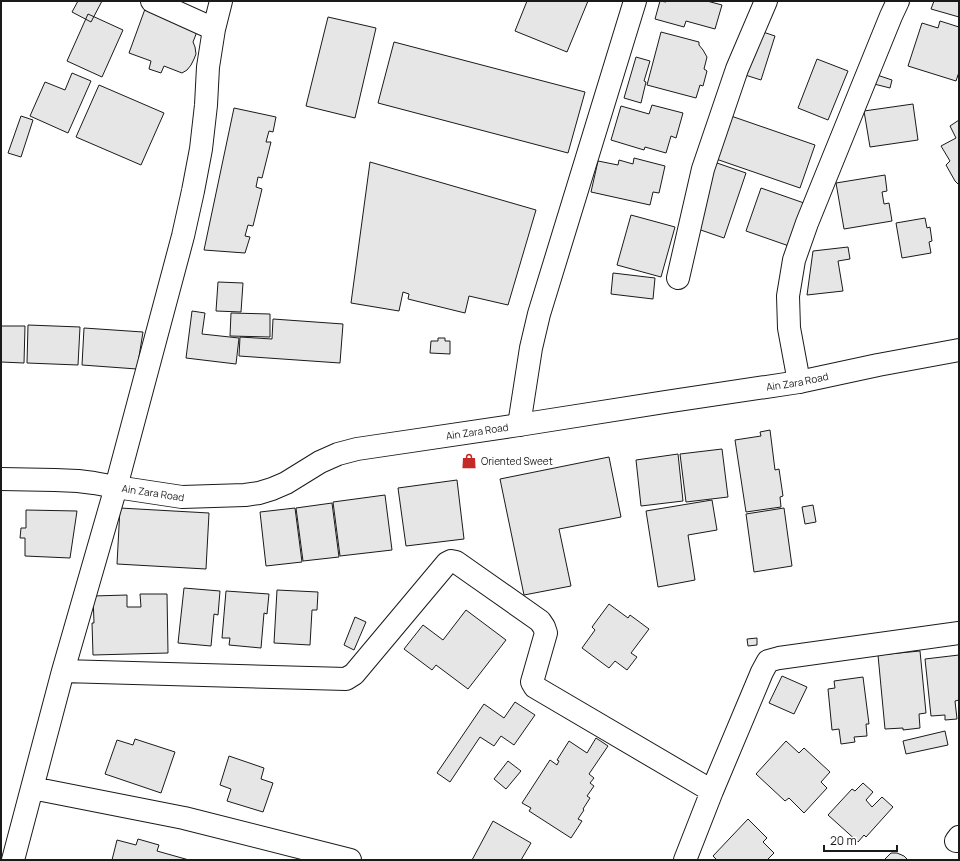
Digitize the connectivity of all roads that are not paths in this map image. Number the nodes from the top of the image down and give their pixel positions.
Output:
1 (152, 1) edge
2 (221, 1) edge
3 (766, 1) edge
4 (898, 1) edge
5 (631, 2) edge
6 (214, 29) junction
7 (678, 278) dead end
8 (959, 350) edge
9 (798, 382) junction
10 (519, 425) junction
11 (1, 479) edge
12 (116, 488) junction
13 (959, 633) edge
14 (63, 671) junction
15 (32, 788) junction
16 (712, 791) junction
17 (13, 860) edge
18 (350, 860) edge
19 (685, 860) edge

1 - 6 street
2 - 6 street
3 - 7 street
4 - 9 street
5 - 10 street
6 - 12 street
8 - 9 street, Ain Zara Road
9 - 10 street, Ain Zara Road
10 - 12 street, Ain Zara Road
11 - 12 street, Ain Zara Road
12 - 14 street
13 - 16 street
14 - 15 street
14 - 16 street
15 - 17 street
15 - 18 street
16 - 19 street

